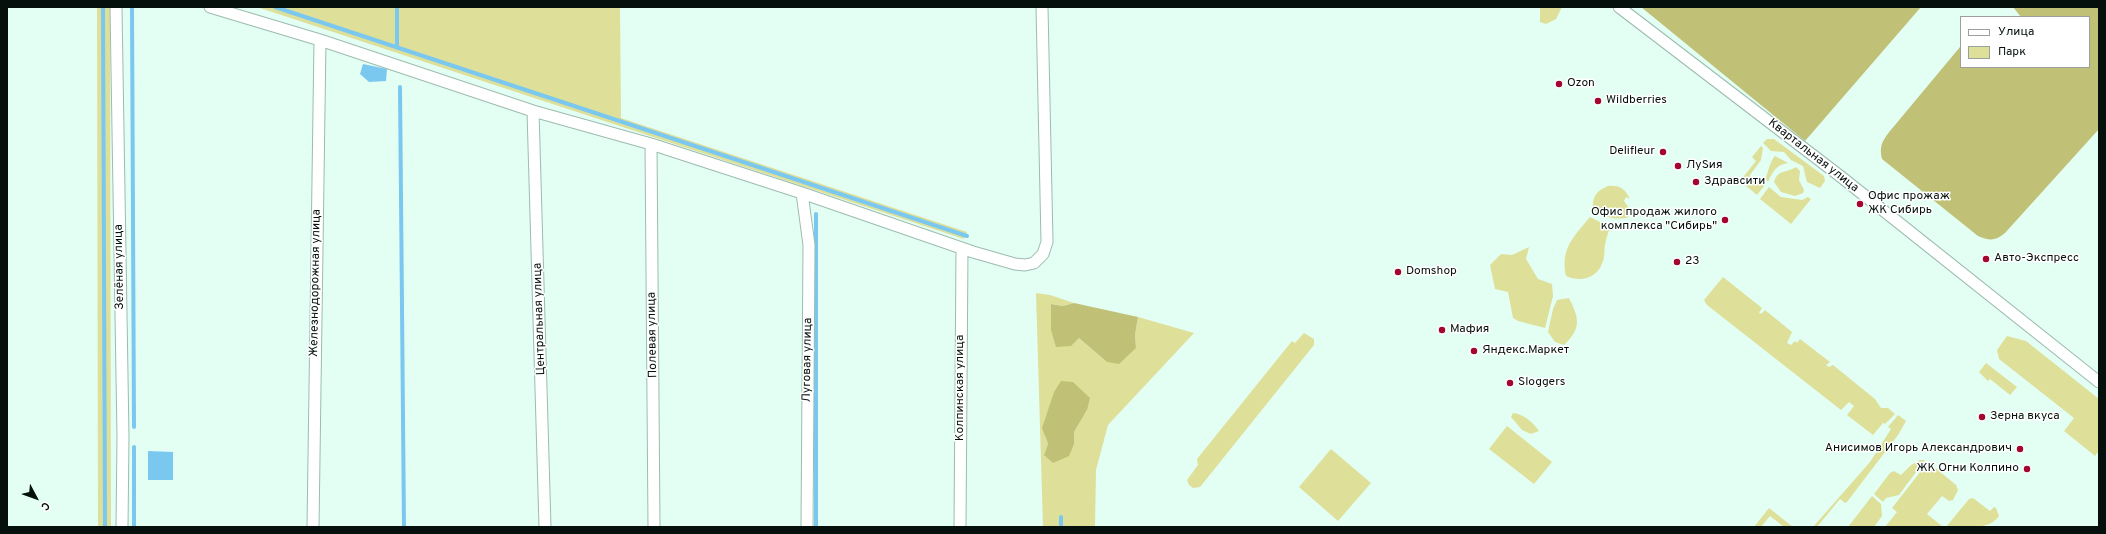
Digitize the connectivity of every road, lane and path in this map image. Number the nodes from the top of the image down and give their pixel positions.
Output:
1 (116, 7) edge
2 (210, 7) edge
3 (1042, 7) edge
4 (1619, 7) edge
5 (320, 40) junction
6 (533, 110) junction
7 (651, 144) junction
8 (802, 193) junction
9 (962, 249) junction
10 (2099, 382) edge
11 (122, 527) edge
12 (313, 527) edge
13 (545, 527) edge
14 (654, 527) edge
15 (806, 527) edge
16 (960, 527) edge

1 - 11 street, Зелёная улица
2 - 5 street
3 - 9 street
4 - 10 street, Квартальная улица
5 - 6 street
5 - 12 street, Железнодорожная улица
6 - 7 street
6 - 13 street, Центральная улица
7 - 8 street
7 - 14 street, Полевая улица
8 - 9 street
8 - 15 street, Луговая улица
9 - 16 street, Колпинская улица

